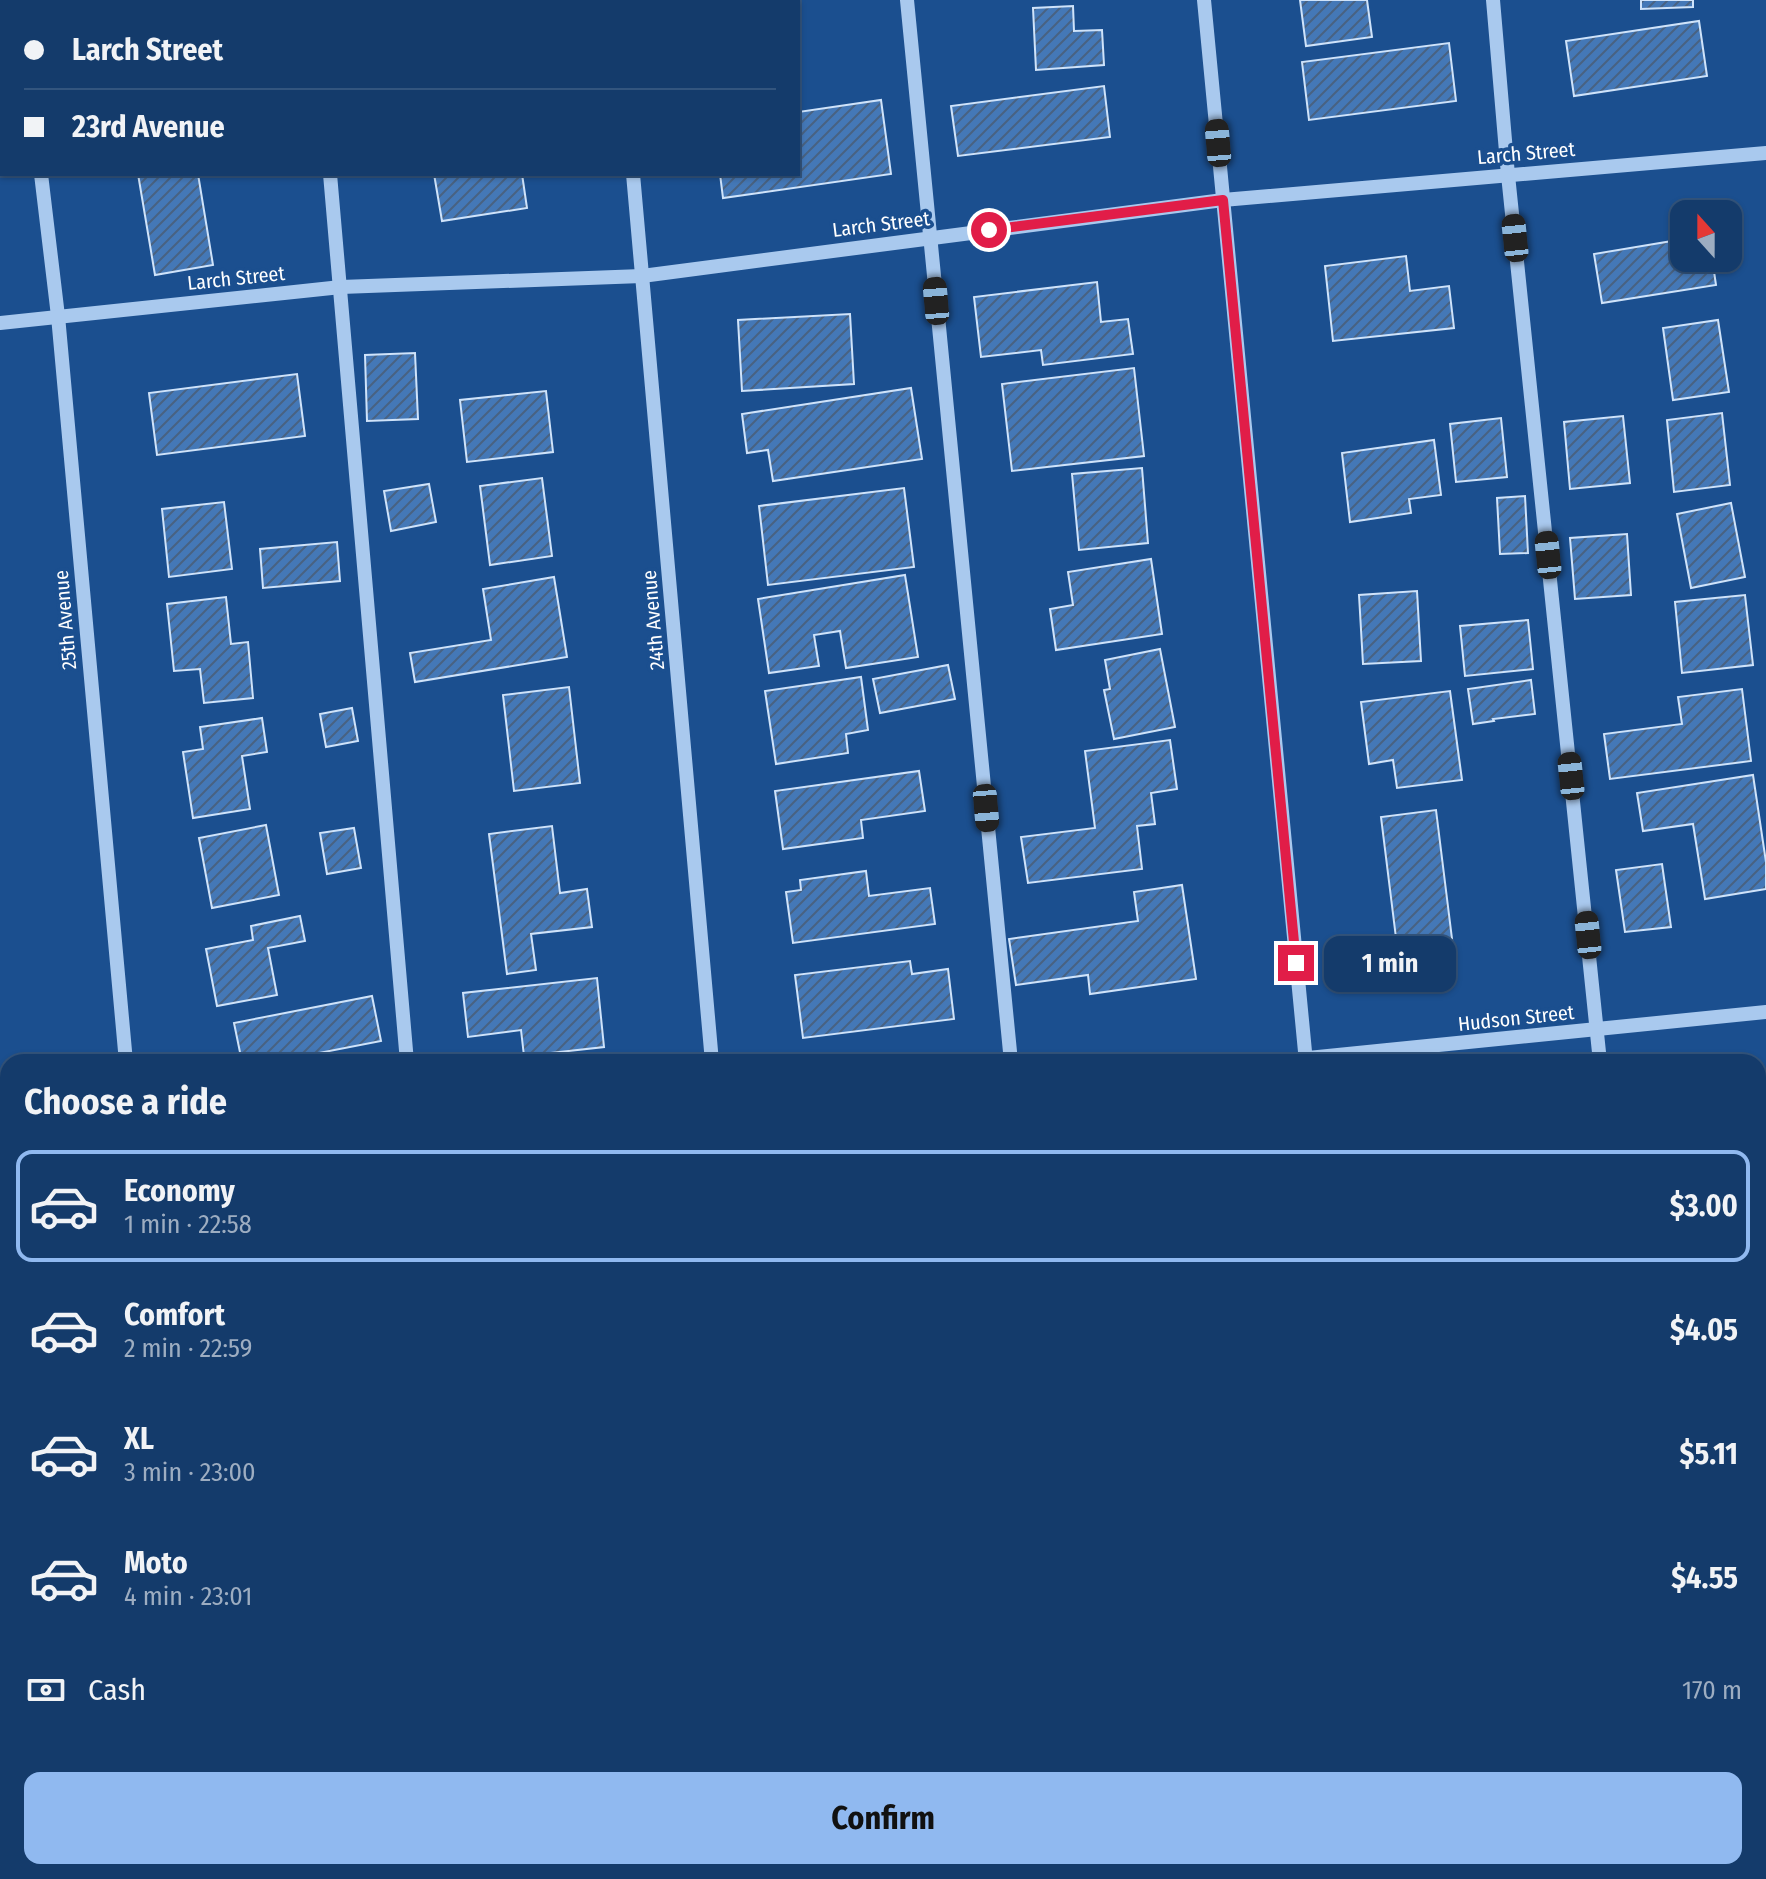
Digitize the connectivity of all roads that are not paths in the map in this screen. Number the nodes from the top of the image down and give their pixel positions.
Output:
1 (907, 0) edge
2 (1204, 0) edge
3 (1493, 0) edge
4 (1766, 153) edge
5 (1508, 175) junction
6 (41, 176) edge
7 (330, 176) edge
8 (633, 176) edge
9 (1223, 200) junction
10 (930, 238) junction
11 (642, 276) junction
12 (341, 287) junction
13 (58, 316) junction
14 (0, 323) edge
15 (1766, 1012) edge
16 (1597, 1030) junction
17 (125, 1054) edge
18 (406, 1054) edge
19 (711, 1054) edge
20 (1010, 1054) edge
21 (1305, 1054) edge
22 (1364, 1054) edge
23 (1599, 1054) edge

1 - 10 street
2 - 9 street
3 - 5 street
4 - 5 street, Larch Street
5 - 9 street, Larch Street
5 - 16 street
6 - 13 street, 25th Avenue
7 - 12 street
8 - 11 street, 24th Avenue
9 - 10 street, Larch Street
9 - 21 street
10 - 11 street, Larch Street
10 - 20 street
11 - 12 street, Larch Street
11 - 19 street, 24th Avenue
12 - 13 street, Larch Street
12 - 18 street
13 - 14 street, Larch Street
13 - 17 street, 25th Avenue
15 - 16 street, Hudson Street
16 - 22 street, Hudson Street
16 - 23 street

